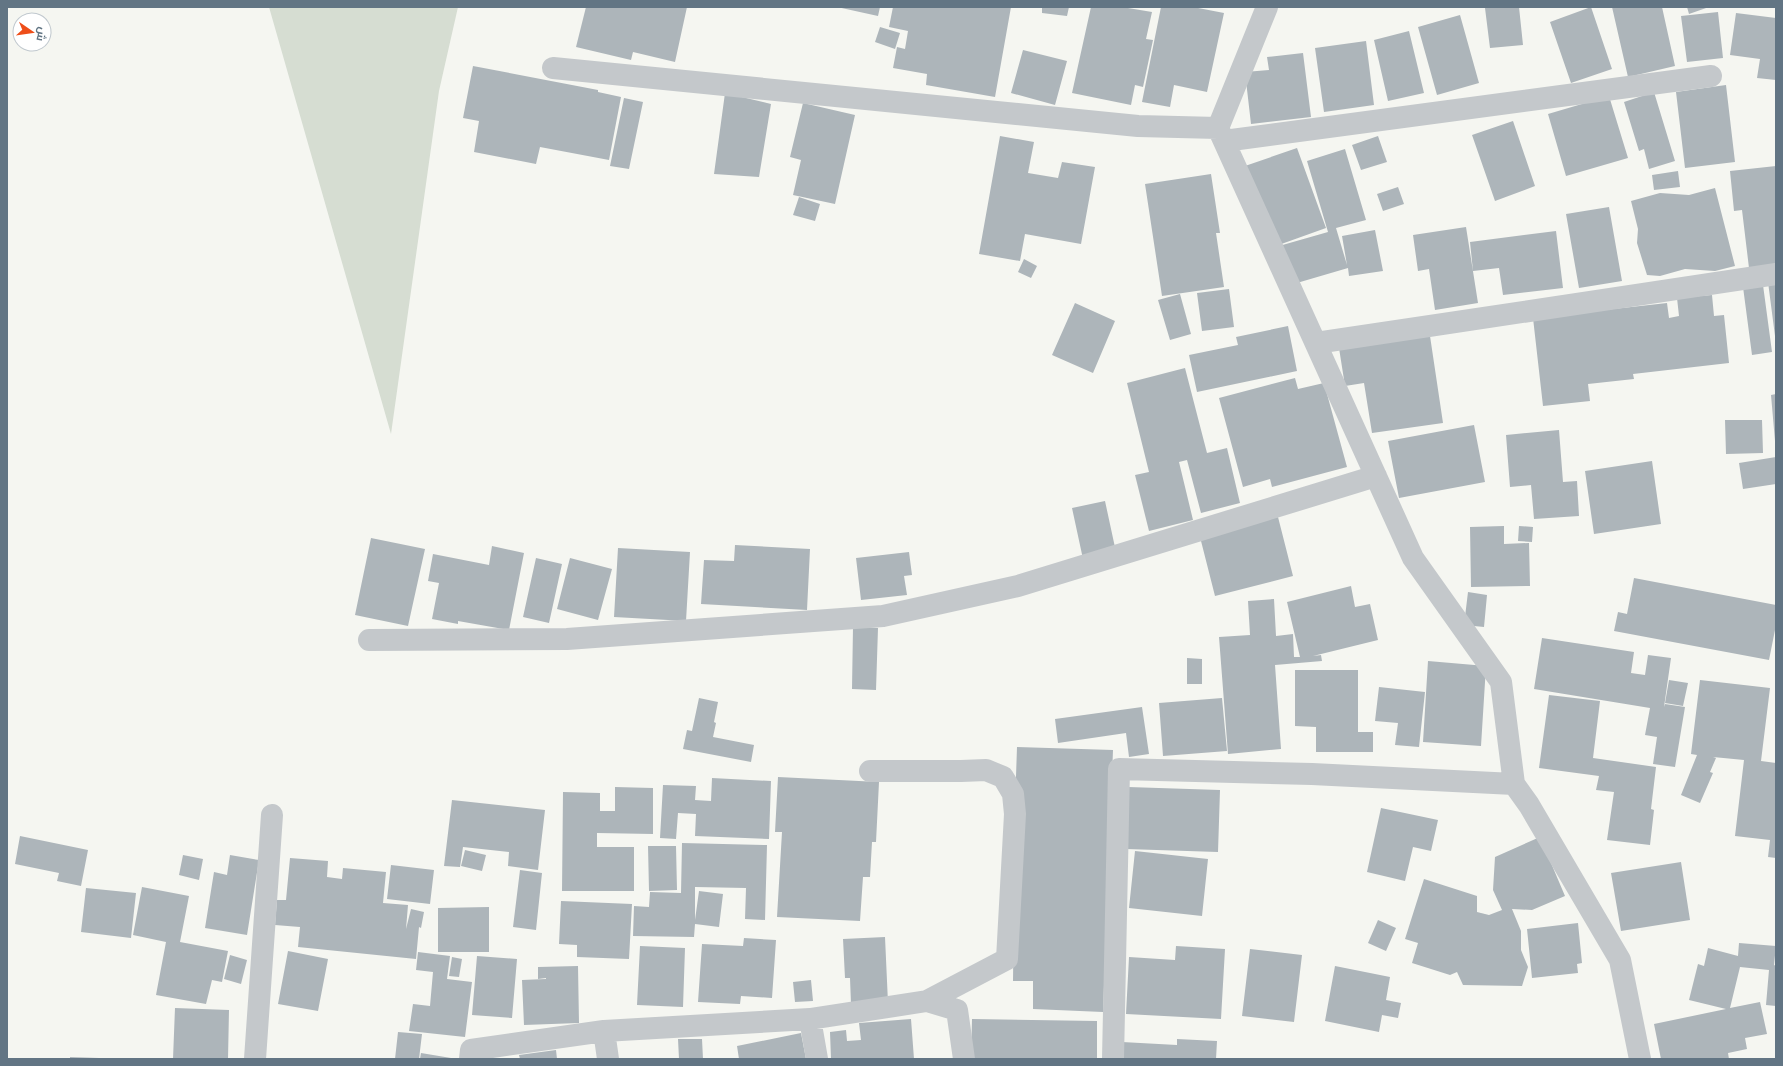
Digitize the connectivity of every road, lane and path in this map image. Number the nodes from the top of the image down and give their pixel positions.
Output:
1 (1267, 7) edge
2 (553, 68) dead end
3 (1711, 76) dead end
4 (1221, 135) junction
5 (1776, 274) edge
6 (1316, 343) junction
7 (1376, 476) junction
8 (369, 640) dead end
9 (870, 771) dead end
10 (1514, 784) junction
11 (272, 814) dead end
12 (927, 1001) junction
13 (810, 1019) junction
14 (604, 1031) junction
15 (255, 1059) edge
16 (470, 1059) edge
17 (608, 1059) edge
18 (817, 1059) edge
19 (964, 1059) edge
20 (1113, 1059) edge
21 (1640, 1059) edge

1 - 4 street
2 - 4 street
3 - 4 street
4 - 6 street
5 - 6 street
6 - 7 street
7 - 8 street
7 - 10 street
9 - 12 street
10 - 20 street
10 - 21 street
11 - 15 street
12 - 13 street
12 - 19 street
13 - 14 street
13 - 18 street
14 - 16 street
14 - 17 street

